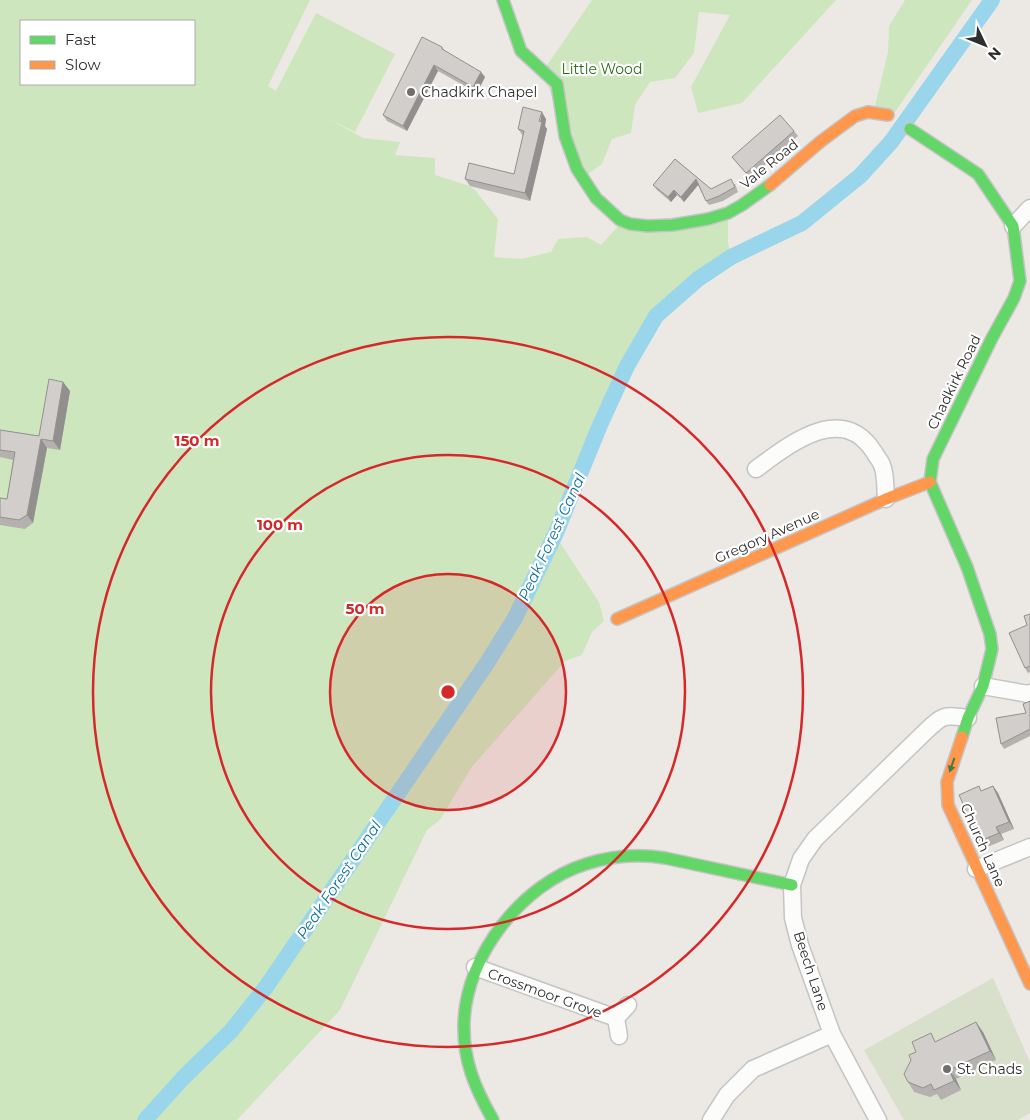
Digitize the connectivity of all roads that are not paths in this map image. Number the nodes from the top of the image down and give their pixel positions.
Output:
1 (503, 0) edge
2 (888, 116) dead end
3 (910, 129) dead end
4 (1030, 208) edge
5 (1013, 226) junction
6 (756, 469) dead end
7 (930, 482) junction
8 (886, 499) junction
9 (617, 619) dead end
10 (983, 686) junction
11 (1030, 693) edge
12 (968, 718) junction
13 (1030, 847) edge
14 (976, 869) junction
15 (792, 885) junction
16 (475, 967) junction
17 (1030, 984) edge
18 (628, 1005) dead end
19 (616, 1018) junction
20 (832, 1034) junction
21 (619, 1036) dead end
22 (493, 1120) edge
23 (711, 1120) edge
24 (878, 1120) edge

1 - 2 street, Vale Road
3 - 5 street, Chadkirk Road
4 - 5 street
5 - 7 street, Chadkirk Road
6 - 8 street
7 - 8 street, Gregory Avenue
7 - 10 street
8 - 9 street, Gregory Avenue
10 - 11 street
10 - 12 street, Church Lane
12 -> 14 street, Church Lane
12 - 15 street, Beech Lane
13 - 14 street
14 - 17 street, Church Lane
15 - 16 street
15 - 20 street, Beech Lane
16 - 19 street, Crossmoor Grove
16 - 22 street
18 - 19 street
19 - 21 street
20 - 23 street
20 - 24 street, Beech Lane

